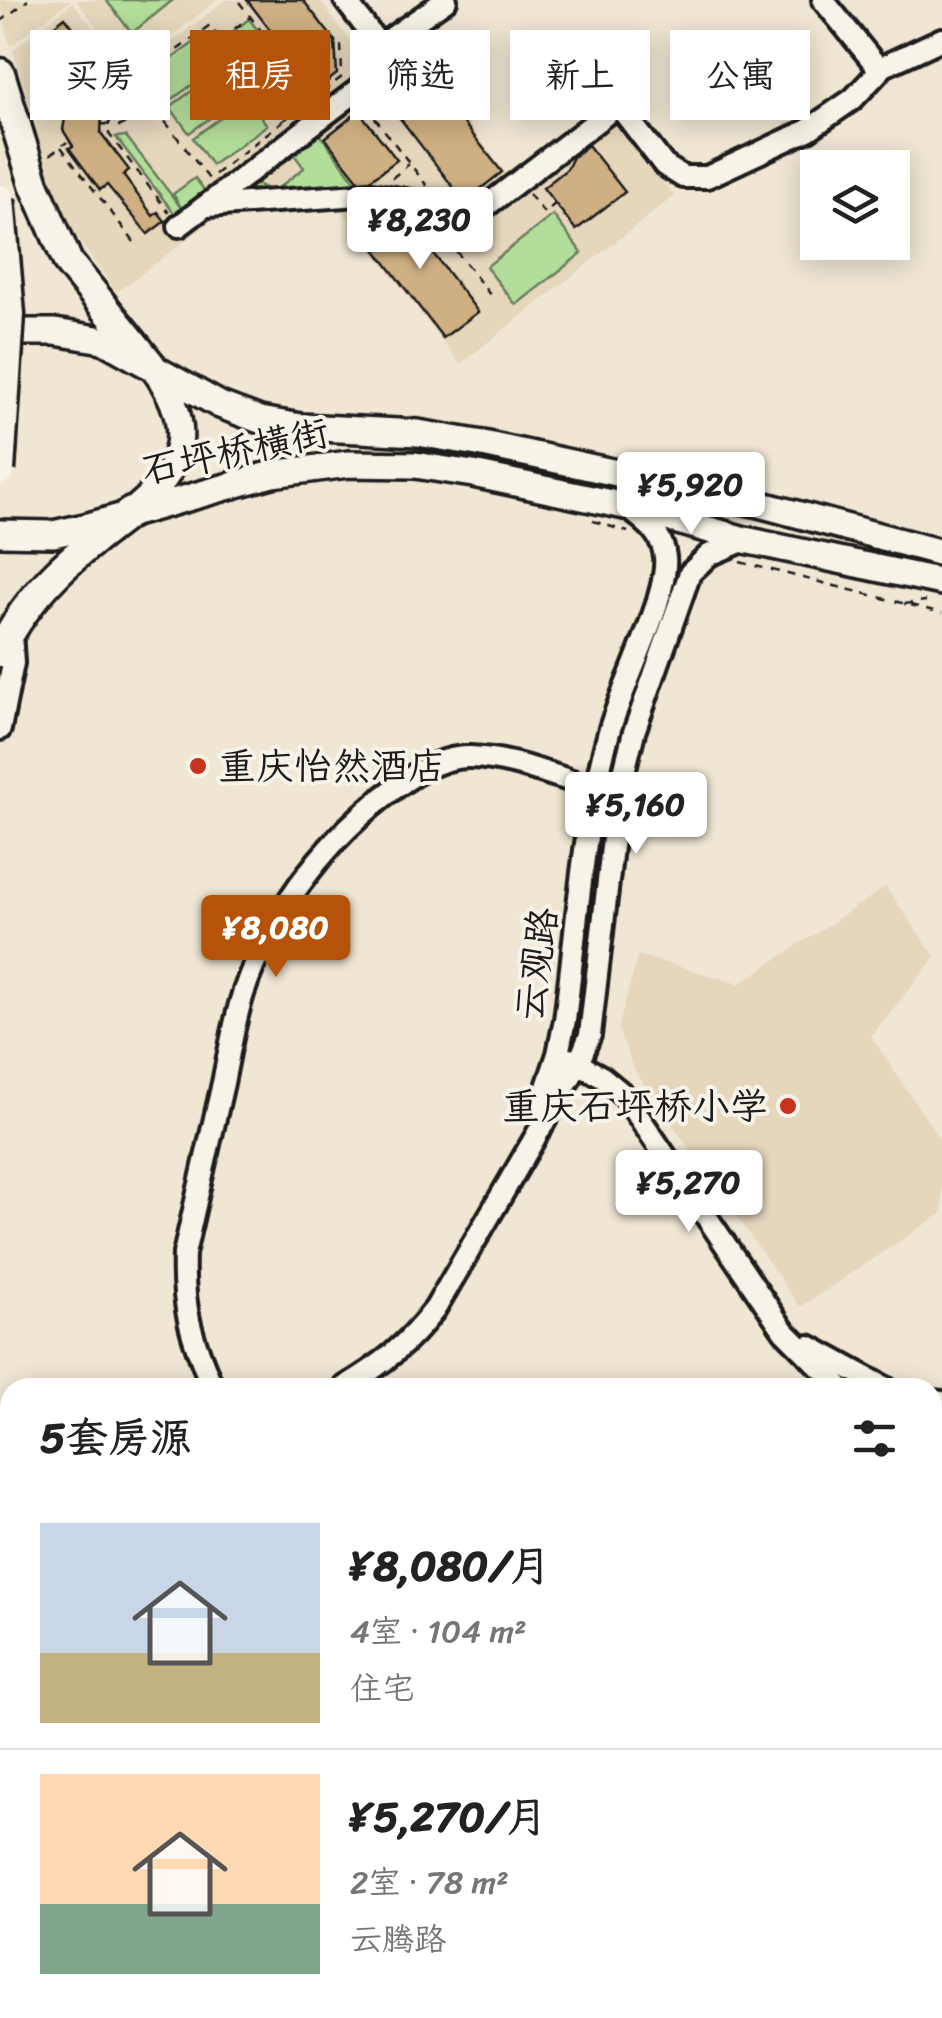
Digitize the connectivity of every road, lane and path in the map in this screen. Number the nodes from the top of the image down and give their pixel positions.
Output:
1 (28, 0) edge
2 (344, 0) edge
3 (446, 0) edge
4 (823, 0) edge
5 (239, 2) dead end
6 (250, 16) junction
7 (0, 22) edge
8 (232, 30) edge
9 (260, 30) edge
10 (367, 30) edge
11 (403, 30) edge
12 (942, 39) edge
13 (190, 40) edge
14 (341, 43) dead end
15 (170, 55) edge
16 (880, 70) junction
17 (0, 73) edge
18 (350, 96) edge
19 (110, 120) edge
20 (129, 120) edge
21 (164, 120) edge
22 (377, 120) edge
23 (283, 121) joint
24 (102, 124) dead end
25 (110, 125) junction
26 (67, 142) dead end
27 (61, 147) junction
28 (40, 163) dead end
29 (410, 163) dead end
30 (519, 181) junction
31 (0, 199) edge
32 (420, 204) junction
33 (556, 204) dead end
34 (207, 206) junction
35 (179, 226) joint
36 (134, 242) dead end
37 (494, 300) dead end
38 (0, 332) edge
39 (151, 365) junction
40 (0, 470) edge
41 (625, 506) junction
42 (132, 512) junction
43 (586, 519) dead end
44 (0, 533) edge
45 (633, 533) dead end
46 (741, 551) junction
47 (942, 553) edge
48 (666, 559) junction
49 (690, 573) junction
50 (938, 586) edge
51 (902, 604) junction
52 (942, 613) edge
53 (5, 640) edge
54 (0, 728) edge
55 (595, 788) junction
56 (558, 1054) junction
57 (578, 1064) junction
58 (524, 1154) junction
59 (784, 1331) junction
60 (209, 1378) edge
61 (360, 1378) edge
62 (831, 1378) edge
63 (868, 1378) edge

1 - 7 path
2 - 10 street
3 - 11 street
4 - 16 street
5 - 6 path
6 - 8 path
6 - 9 path
12 - 16 street
13 - 15 path
14 - 23 path
16 - 30 street
17 - 39 highway
18 - 34 street
19 - 25 path
20 - 25 path
21 - 23 path
22 - 29 path
24 - 25 path
25 - 35 path
26 - 27 path
27 - 28 path
27 - 36 path
30 - 32 street
30 - 33 path
31 - 40 highway, bridge
32 - 34 street
32 - 37 path
34 - 35 street
38 - 39 main road, 石坪桥横街
39 - 42 main road
39 - 47 main road, 石坪桥横街
41 - 42 main road, 石坪桥横街
41 - 46 main road, 石坪桥横街
41 - 48 street
42 - 44 main road, 石坪桥横街
42 - 53 highway
43 - 45 path
46 - 49 street
46 - 50 main road, 石坪桥横街
46 - 51 path
48 - 49 street
48 - 55 street, 云观路
49 - 57 street, 云观路
50 - 51 path
51 - 52 path
53 - 54 street
55 - 56 street, 云观路
55 - 60 street
56 - 57 street
56 - 58 street, 云观路
57 - 58 street, 云观路
57 - 59 street
58 - 61 street, 云观路
59 - 62 street
59 - 63 street

